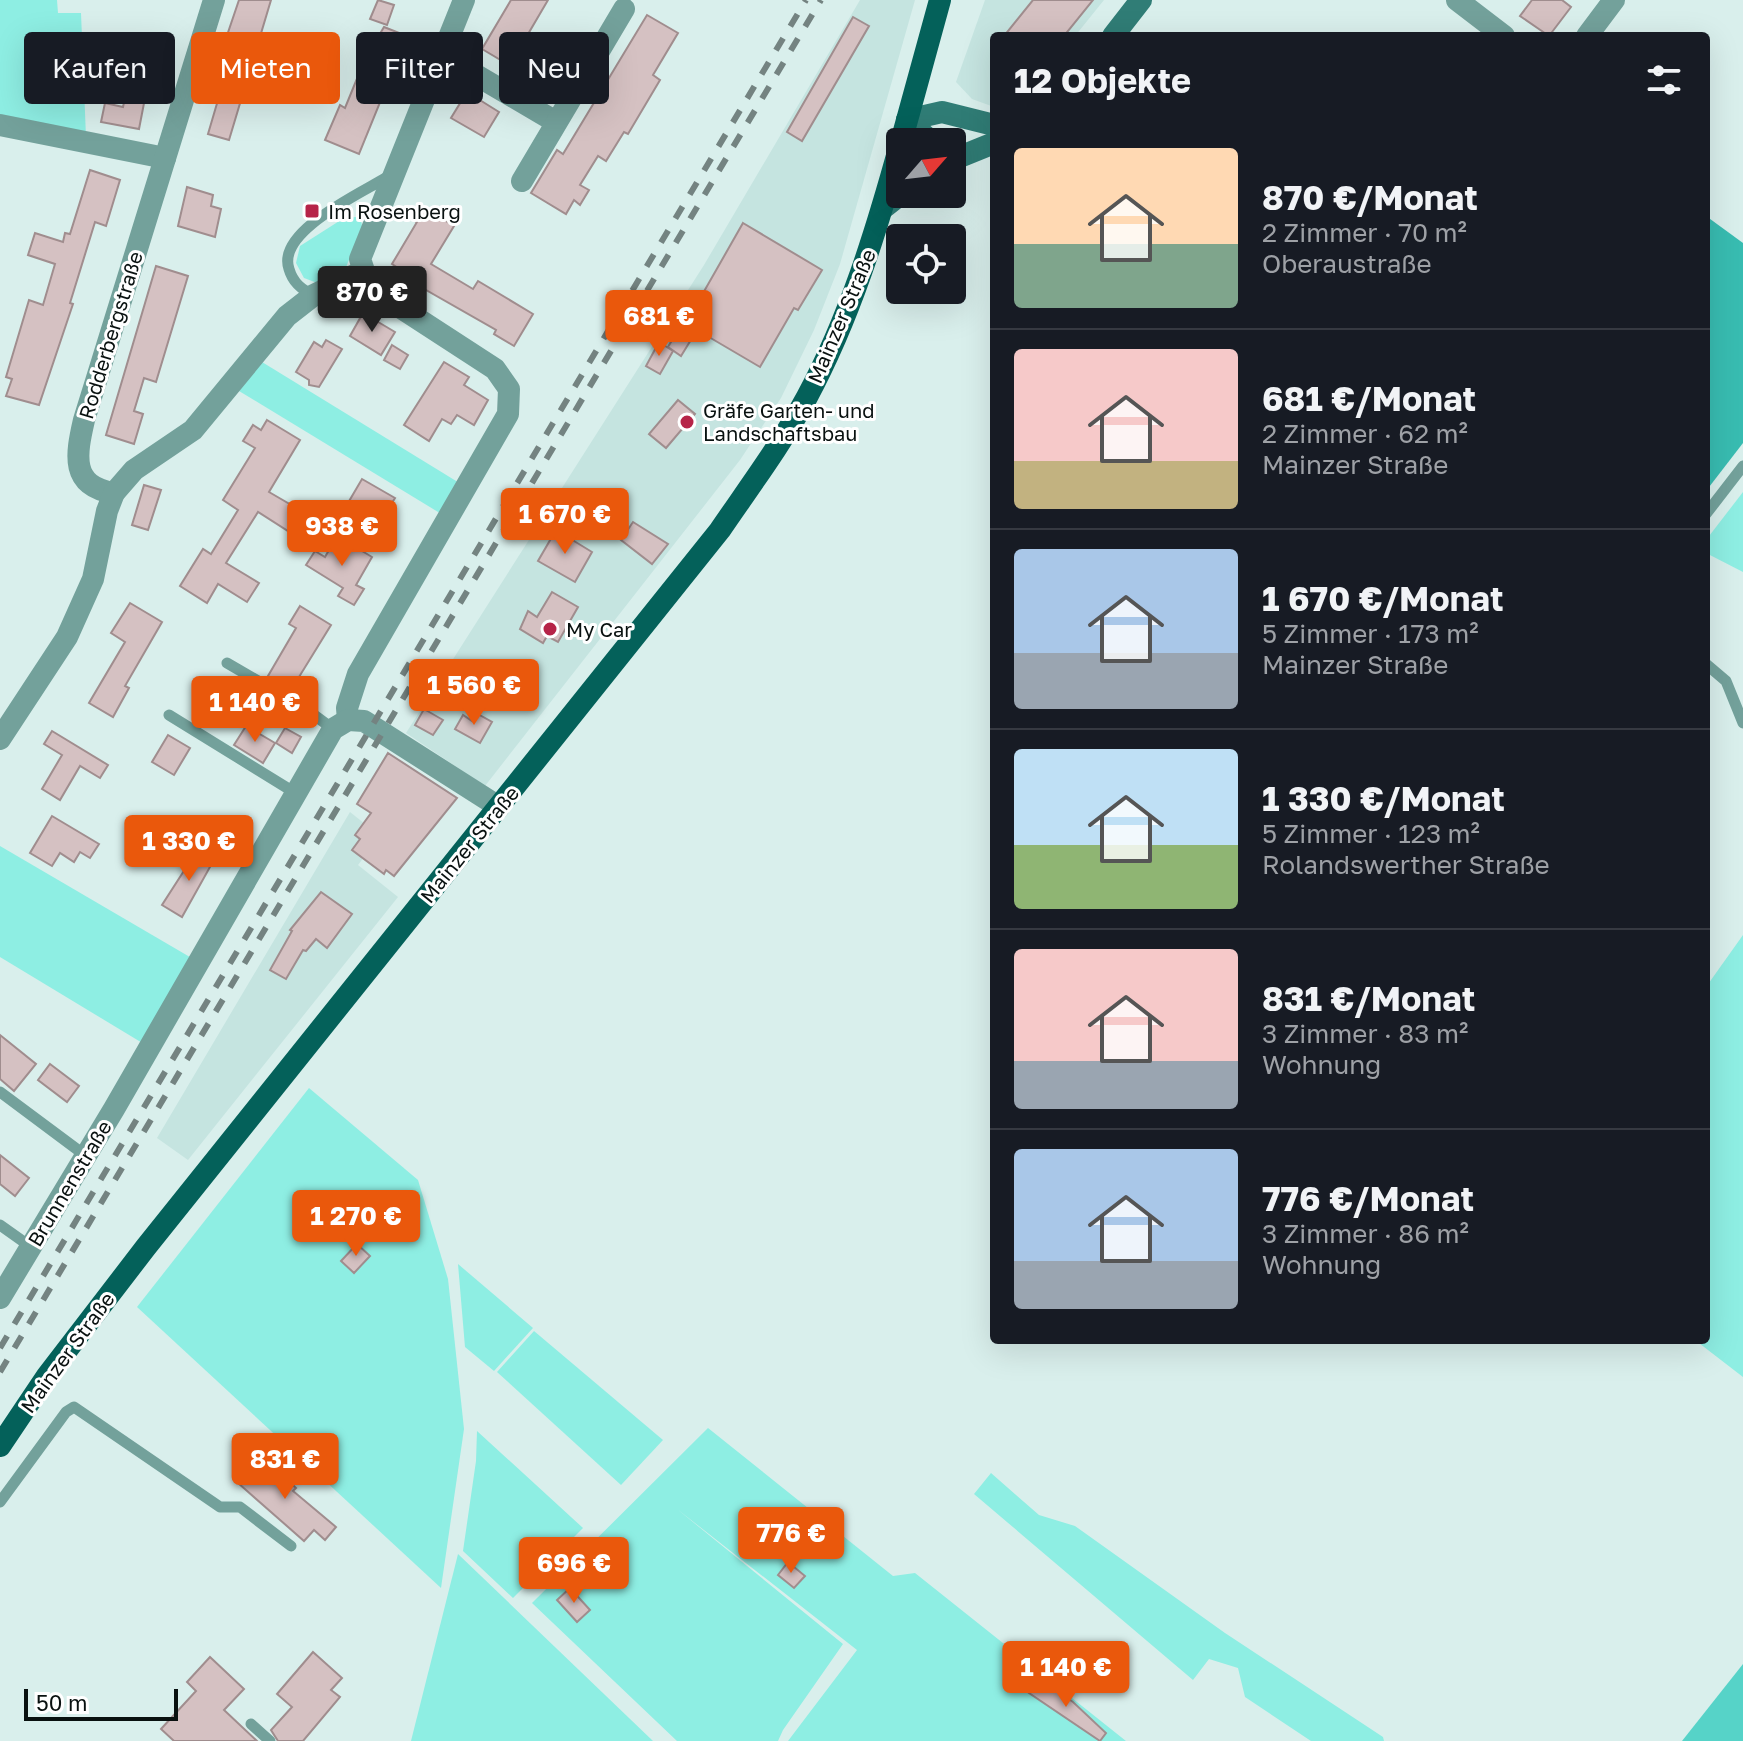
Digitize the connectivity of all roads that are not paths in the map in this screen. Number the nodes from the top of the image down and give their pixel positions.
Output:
1 (214, 0) edge
2 (464, 0) edge
3 (940, 0) edge
4 (1141, 0) edge
5 (1457, 0) edge
6 (1614, 0) edge
7 (624, 9) dead end
8 (451, 32) edge
9 (1116, 32) edge
10 (1499, 32) edge
11 (1590, 32) edge
12 (483, 79) edge
13 (423, 104) edge
14 (556, 122) junction
15 (990, 124) edge
16 (0, 125) edge
17 (905, 128) edge
18 (916, 128) edge
19 (990, 144) edge
20 (966, 151) edge
21 (165, 158) junction
22 (397, 171) junction
23 (522, 181) dead end
24 (886, 195) edge
25 (886, 206) edge
26 (882, 209) junction
27 (363, 271) junction
28 (314, 295) junction
29 (1743, 466) edge
30 (114, 493) junction
31 (1710, 509) edge
32 (227, 663) dead end
33 (1710, 667) edge
34 (169, 715) dead end
35 (1743, 723) edge
36 (340, 724) junction
37 (0, 739) edge
38 (297, 794) junction
39 (499, 807) junction
40 (0, 1092) edge
41 (86, 1156) junction
42 (0, 1225) edge
43 (31, 1247) junction
44 (0, 1298) edge
45 (0, 1446) edge
46 (0, 1502) edge
47 (291, 1546) dead end
48 (251, 1724) dead end
49 (270, 1741) edge

1 - 21 street, Rodderbergstraße
2 - 8 street
3 - 17 main road, Mainzer Straße
4 - 9 main road
5 - 10 street
6 - 11 street
7 - 14 street
12 - 14 street
13 - 22 street
14 - 23 street
15 - 18 main road
16 - 21 street
19 - 20 main road
21 - 30 street, Rodderbergstraße
22 - 27 street
22 - 28 lane
24 - 26 main road, Mainzer Straße
25 - 26 main road
26 - 39 main road, Mainzer Straße
27 - 28 street
27 - 36 street, Brunnenstraße
28 - 30 street
29 - 31 lane
30 - 37 street
32 - 36 lane
33 - 35 lane
34 - 38 lane
36 - 38 street, Brunnenstraße
36 - 39 street
38 - 41 street, Brunnenstraße
39 - 45 main road, Mainzer Straße
40 - 41 lane
41 - 43 street, Brunnenstraße
42 - 43 lane
43 - 44 street, Brunnenstraße
46 - 47 lane
48 - 49 lane

